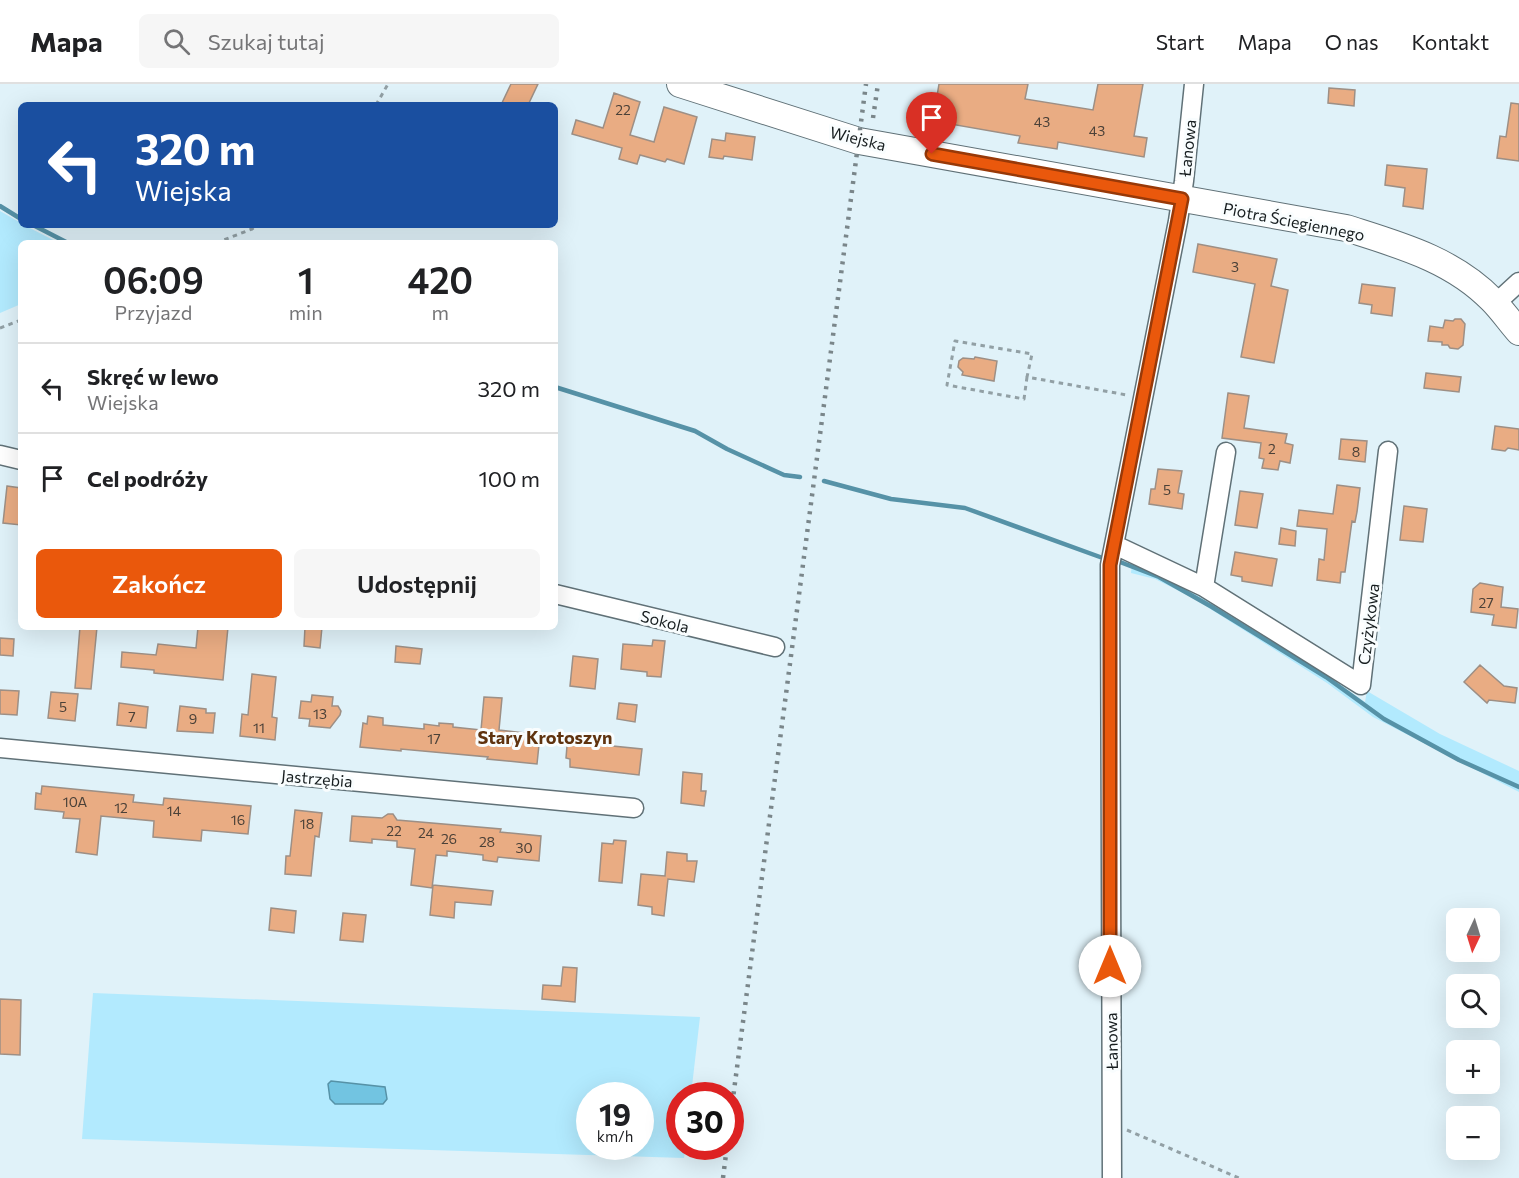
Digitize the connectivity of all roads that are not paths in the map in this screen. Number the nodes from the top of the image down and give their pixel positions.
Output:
1 (680, 84) edge
2 (1194, 84) edge
3 (1182, 199) junction
4 (1519, 282) edge
5 (1495, 304) junction
6 (1519, 332) edge
7 (1388, 451) dead end
8 (1226, 452) dead end
9 (0, 455) edge
10 (18, 459) edge
11 (1115, 545) junction
12 (1204, 587) junction
13 (558, 595) edge
14 (775, 647) dead end
15 (0, 747) edge
16 (634, 808) dead end
17 (1112, 1178) edge

1 - 3 street, Wiejska
2 - 3 street, Łanowa
3 - 5 street, Piotra Ściegiennego
3 - 11 street, Łanowa
4 - 5 street
5 - 6 street, Piotra Ściegiennego
7 - 12 street, Czyżykowa
8 - 12 street
9 - 10 street
11 - 12 street, Czyżykowa
11 - 17 street, Łanowa
13 - 14 street, Sokola
15 - 16 street, Jastrzębia

